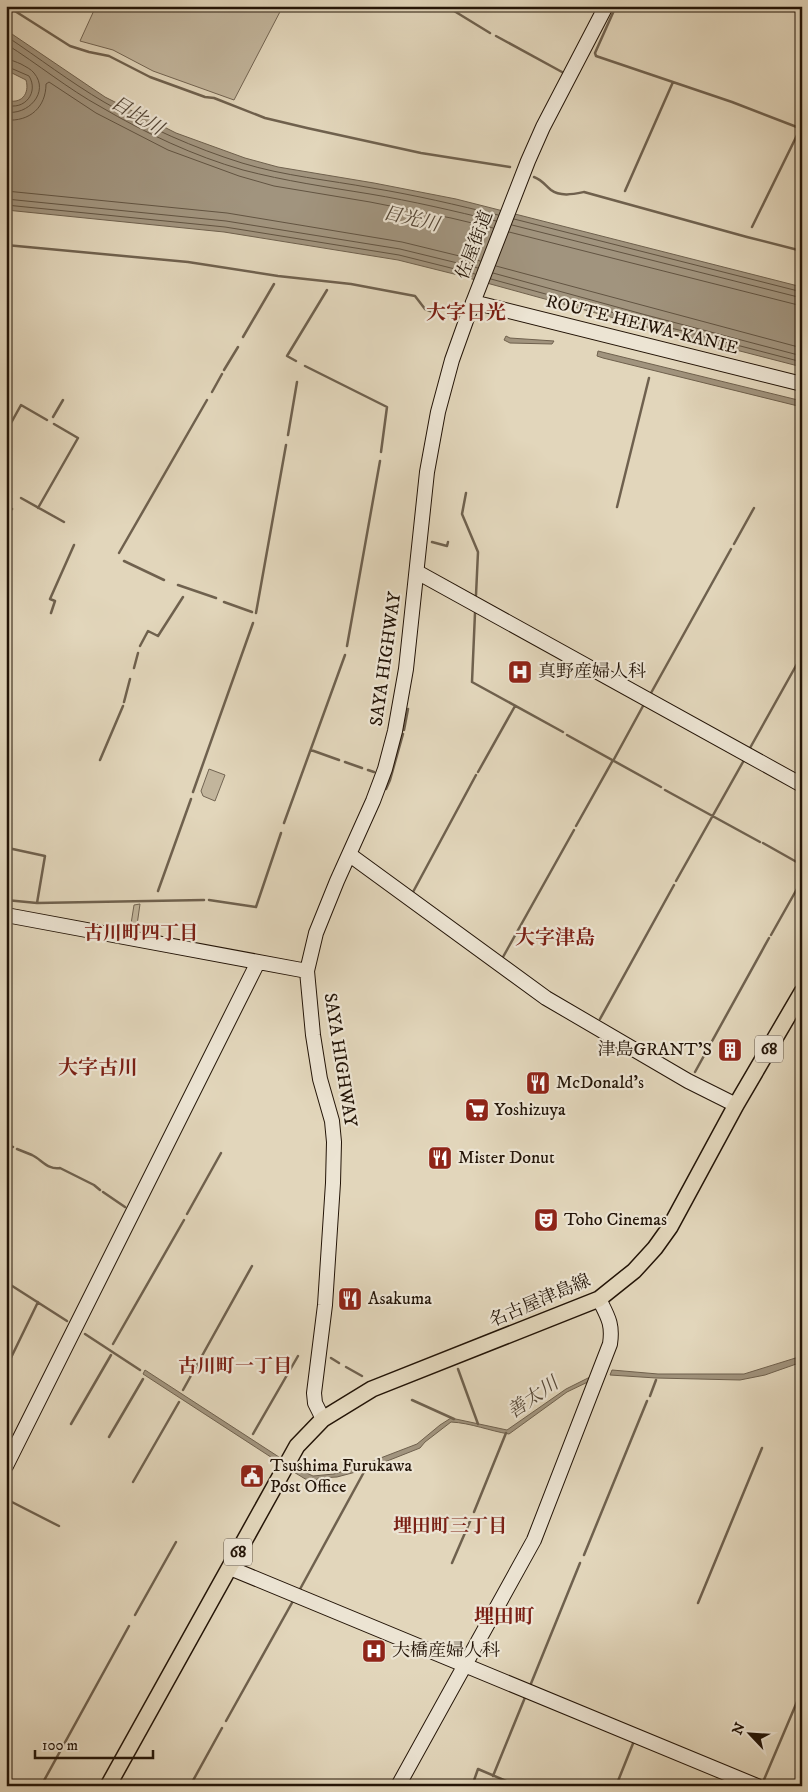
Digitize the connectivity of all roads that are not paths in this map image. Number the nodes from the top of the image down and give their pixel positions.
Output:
1 (606, 6) edge
2 (475, 297) junction
3 (802, 384) edge
4 (417, 572) junction
5 (802, 785) edge
6 (350, 855) junction
7 (6, 915) edge
8 (258, 962) junction
9 (307, 971) junction
10 (802, 992) edge
11 (736, 1106) junction
12 (599, 1299) junction
13 (324, 1419) junction
14 (6, 1466) edge
15 (230, 1568) junction
16 (465, 1665) junction
17 (108, 1786) edge
18 (398, 1786) edge
19 (758, 1786) edge

1 - 2 street, 佐屋街道
2 - 3 street, ROUTE HEIWA-KANIE
2 - 4 street, 佐屋街道
4 - 5 street
4 - 6 street, SAYA HIGHWAY
6 - 9 street, SAYA HIGHWAY
6 - 11 street
7 - 8 street
8 - 9 street
8 - 14 street
9 - 13 street, SAYA HIGHWAY
10 - 11 main road, 名古屋津島線 / 68
11 - 12 main road, 名古屋津島線 / 68
12 - 13 main road, 名古屋津島線 / 68
12 - 16 street
13 - 15 main road, 68
15 - 16 street
15 - 17 main road, 68
16 - 18 street
16 - 19 street

